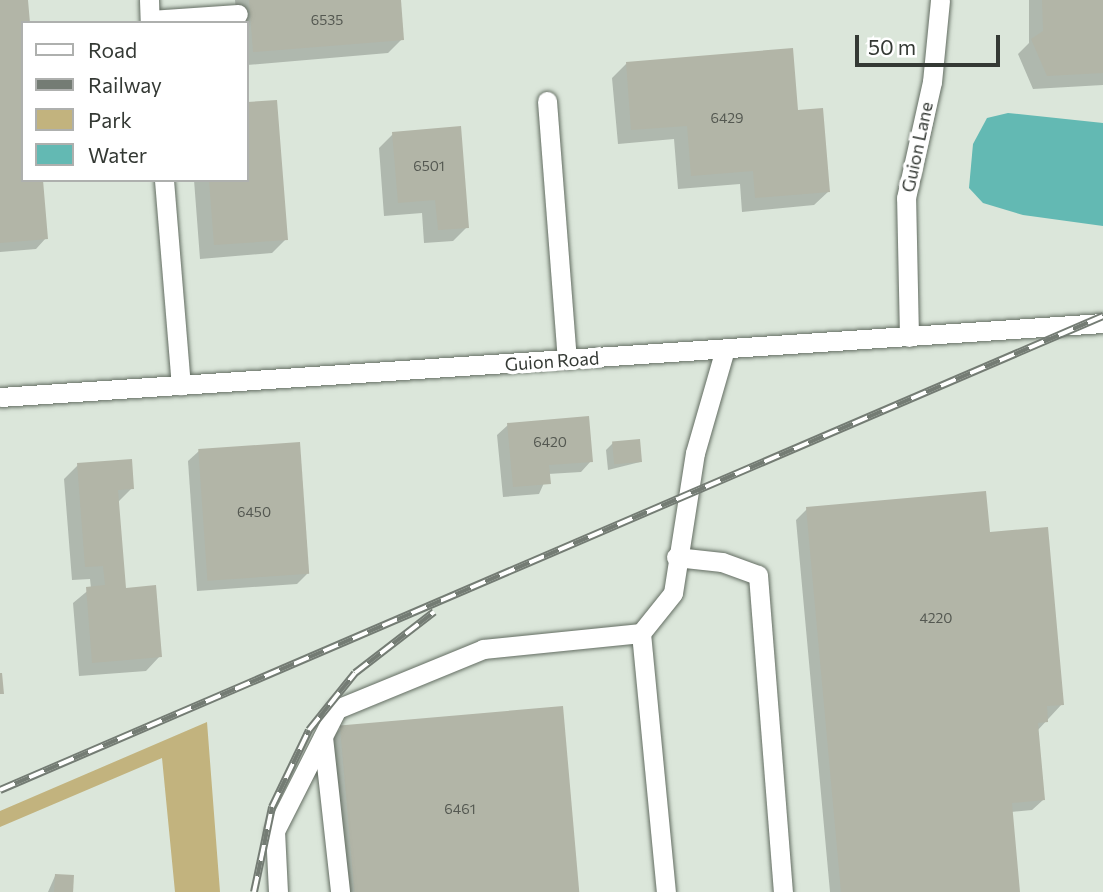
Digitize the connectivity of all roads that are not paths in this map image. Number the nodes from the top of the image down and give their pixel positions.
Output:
1 (149, 0) edge
2 (940, 0) edge
3 (238, 14) dead end
4 (150, 21) edge
5 (547, 100) dead end
6 (164, 182) edge
7 (1103, 323) edge
8 (909, 337) junction
9 (725, 349) junction
10 (567, 359) junction
11 (181, 385) junction
12 (0, 397) edge
13 (676, 557) junction
14 (641, 633) junction
15 (323, 736) junction
16 (278, 892) edge
17 (340, 892) edge
18 (666, 892) edge
19 (783, 892) edge

1 - 4 street
2 - 8 street, Guion Lane
3 - 4 street
5 - 10 street
6 - 11 street
7 - 8 street, Guion Road
8 - 9 street, Guion Road
9 - 10 street, Guion Road
9 - 13 street
10 - 11 street, Guion Road
11 - 12 street, Guion Road
13 - 14 street
13 - 19 street
14 - 15 street
14 - 18 street
15 - 16 street
15 - 17 street

